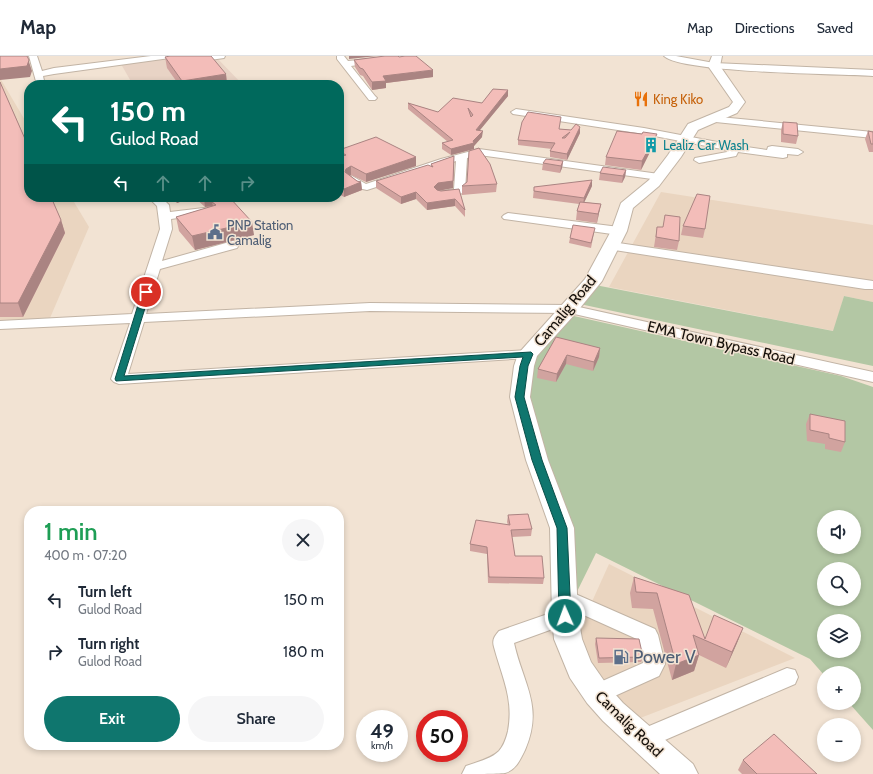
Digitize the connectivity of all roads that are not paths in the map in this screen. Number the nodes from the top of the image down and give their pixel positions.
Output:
1 (33, 56) edge
2 (170, 56) edge
3 (222, 56) edge
4 (339, 56) edge
5 (668, 56) edge
6 (213, 58) edge
7 (385, 59) edge
8 (715, 61) edge
9 (346, 64) junction
10 (873, 73) edge
11 (38, 75) junction
12 (40, 80) edge
13 (372, 98) dead end
14 (516, 112) dead end
15 (714, 118) junction
16 (873, 131) edge
17 (688, 134) junction
18 (873, 135) edge
19 (733, 148) junction
20 (798, 152) dead end
21 (783, 155) dead end
22 (462, 156) junction
23 (699, 160) dead end
24 (659, 177) junction
25 (352, 179) edge
26 (442, 194) edge
27 (160, 202) edge
28 (226, 209) edge
29 (164, 216) junction
30 (508, 217) dead end
31 (616, 239) junction
32 (233, 245) dead end
33 (154, 267) junction
34 (873, 285) edge
35 (570, 309) junction
36 (138, 317) junction
37 (0, 325) edge
38 (528, 354) junction
39 (873, 377) edge
40 (565, 606) junction
41 (786, 677) dead end
42 (597, 694) junction
43 (643, 739) junction
44 (474, 774) edge
45 (682, 774) edge

1 - 11 street
2 - 11 street
3 - 6 street
4 - 9 street
5 - 8 street
7 - 9 street
8 - 10 street
8 - 15 main road, Camalig Road
9 - 13 street
11 - 12 street
14 - 17 street
15 - 16 street
15 - 17 main road, Camalig Road
15 - 18 street
17 - 19 street
17 - 20 street
17 - 24 main road, Camalig Road
19 - 21 street
19 - 23 street
22 - 24 street
22 - 25 street
22 - 26 street
24 - 31 main road, Camalig Road
27 - 29 street
28 - 29 street
29 - 33 street
30 - 31 street
31 - 34 street
31 - 35 main road, Camalig Road
32 - 33 street
33 - 36 street
35 - 36 street, EMA Town Bypass Road
35 - 38 main road, Camalig Road
35 - 39 street, EMA Town Bypass Road
36 - 37 street, EMA Town Bypass Road
36 - 38 street
38 - 40 main road, Camalig Road
40 - 42 main road, Camalig Road
40 - 42 street
40 - 44 street
41 - 43 street
42 - 43 main road, Camalig Road
43 - 45 main road, Camalig Road

